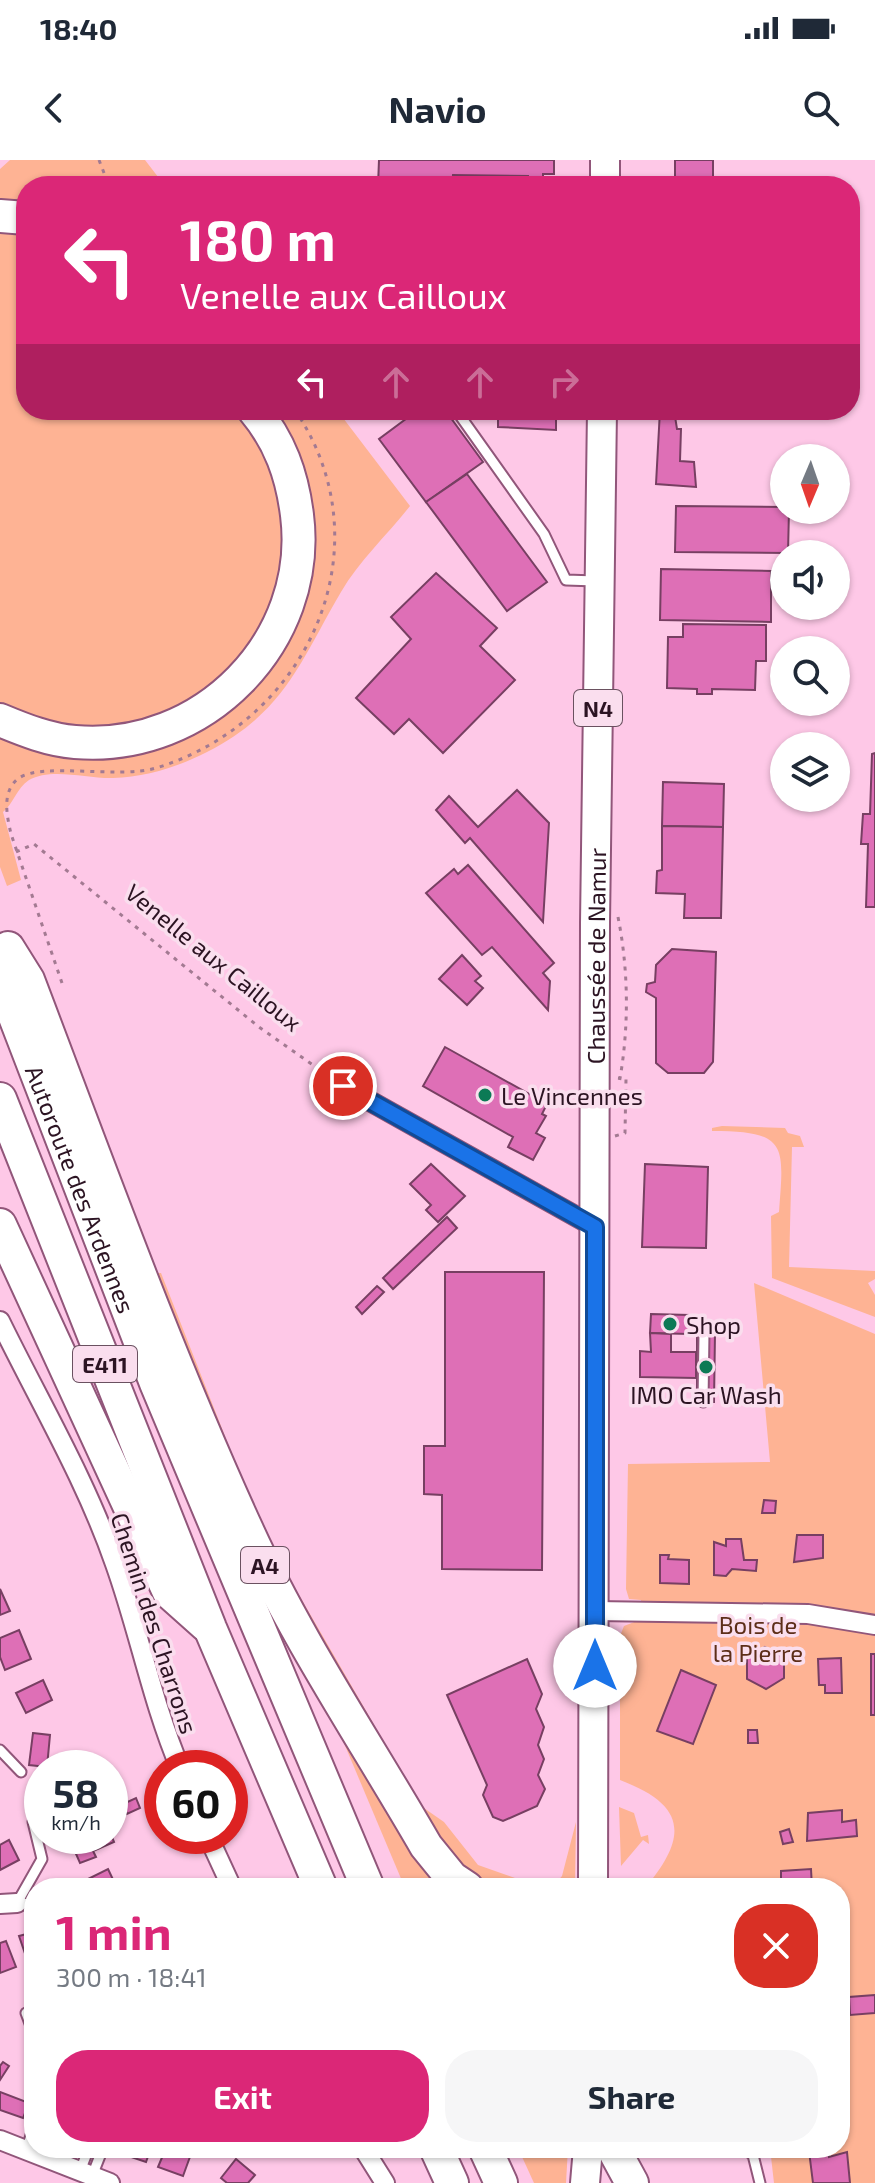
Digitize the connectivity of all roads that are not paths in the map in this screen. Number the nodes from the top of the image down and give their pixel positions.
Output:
1 (261, 420) edge
2 (463, 420) edge
3 (602, 420) edge
4 (600, 581) junction
5 (0, 720) edge
6 (3, 951) edge
7 (343, 1086) road end
8 (0, 1099) edge
9 (0, 1225) edge
10 (595, 1227) junction
11 (0, 1321) edge
12 (704, 1333) dead end
13 (703, 1402) dead end
14 (595, 1611) junction
15 (875, 1625) edge
16 (210, 1628) junction
17 (0, 1750) edge
18 (172, 1750) edge
19 (21, 1772) dead end
20 (41, 1854) edge
21 (216, 1854) edge
22 (31, 1878) edge
23 (227, 1878) edge
24 (317, 1878) edge
25 (364, 1878) edge
26 (452, 1878) edge
27 (593, 1878) edge
28 (0, 2140) edge
29 (24, 2150) edge
30 (44, 2158) edge
31 (88, 2158) edge
32 (96, 2158) edge
33 (369, 2158) edge
34 (441, 2158) edge
35 (490, 2158) edge
36 (618, 2158) edge
37 (754, 2158) edge
38 (86, 2174) junction
39 (110, 2183) edge
40 (385, 2183) edge
41 (452, 2183) edge
42 (501, 2183) edge
43 (632, 2183) edge
44 (760, 2183) edge

1 - 5 highway
2 - 4 lane
3 - 4 main road, Chaussée de Namur / N4
4 - 10 main road, Chaussée de Namur / N4
6 - 25 highway, Autoroute des Ardennes / E411
6 - 26 highway, A4
7 - 10 street
8 - 16 highway, Autoroute des Ardennes / E411
9 - 16 highway
10 - 14 main road, Chaussée de Namur / N4
11 - 18 street, Chemin des Charrons
12 - 13 lane
14 - 15 street
14 - 27 main road, Chaussée de Namur / N4
16 - 24 highway, Autoroute des Ardennes / E411
17 - 19 lane
20 - 22 lane
21 - 23 street
28 - 29 street
30 - 38 street
31 - 38 lane
32 - 38 lane
33 - 40 street
34 - 41 highway
35 - 42 highway
36 - 43 highway
37 - 44 lane
38 - 39 street

